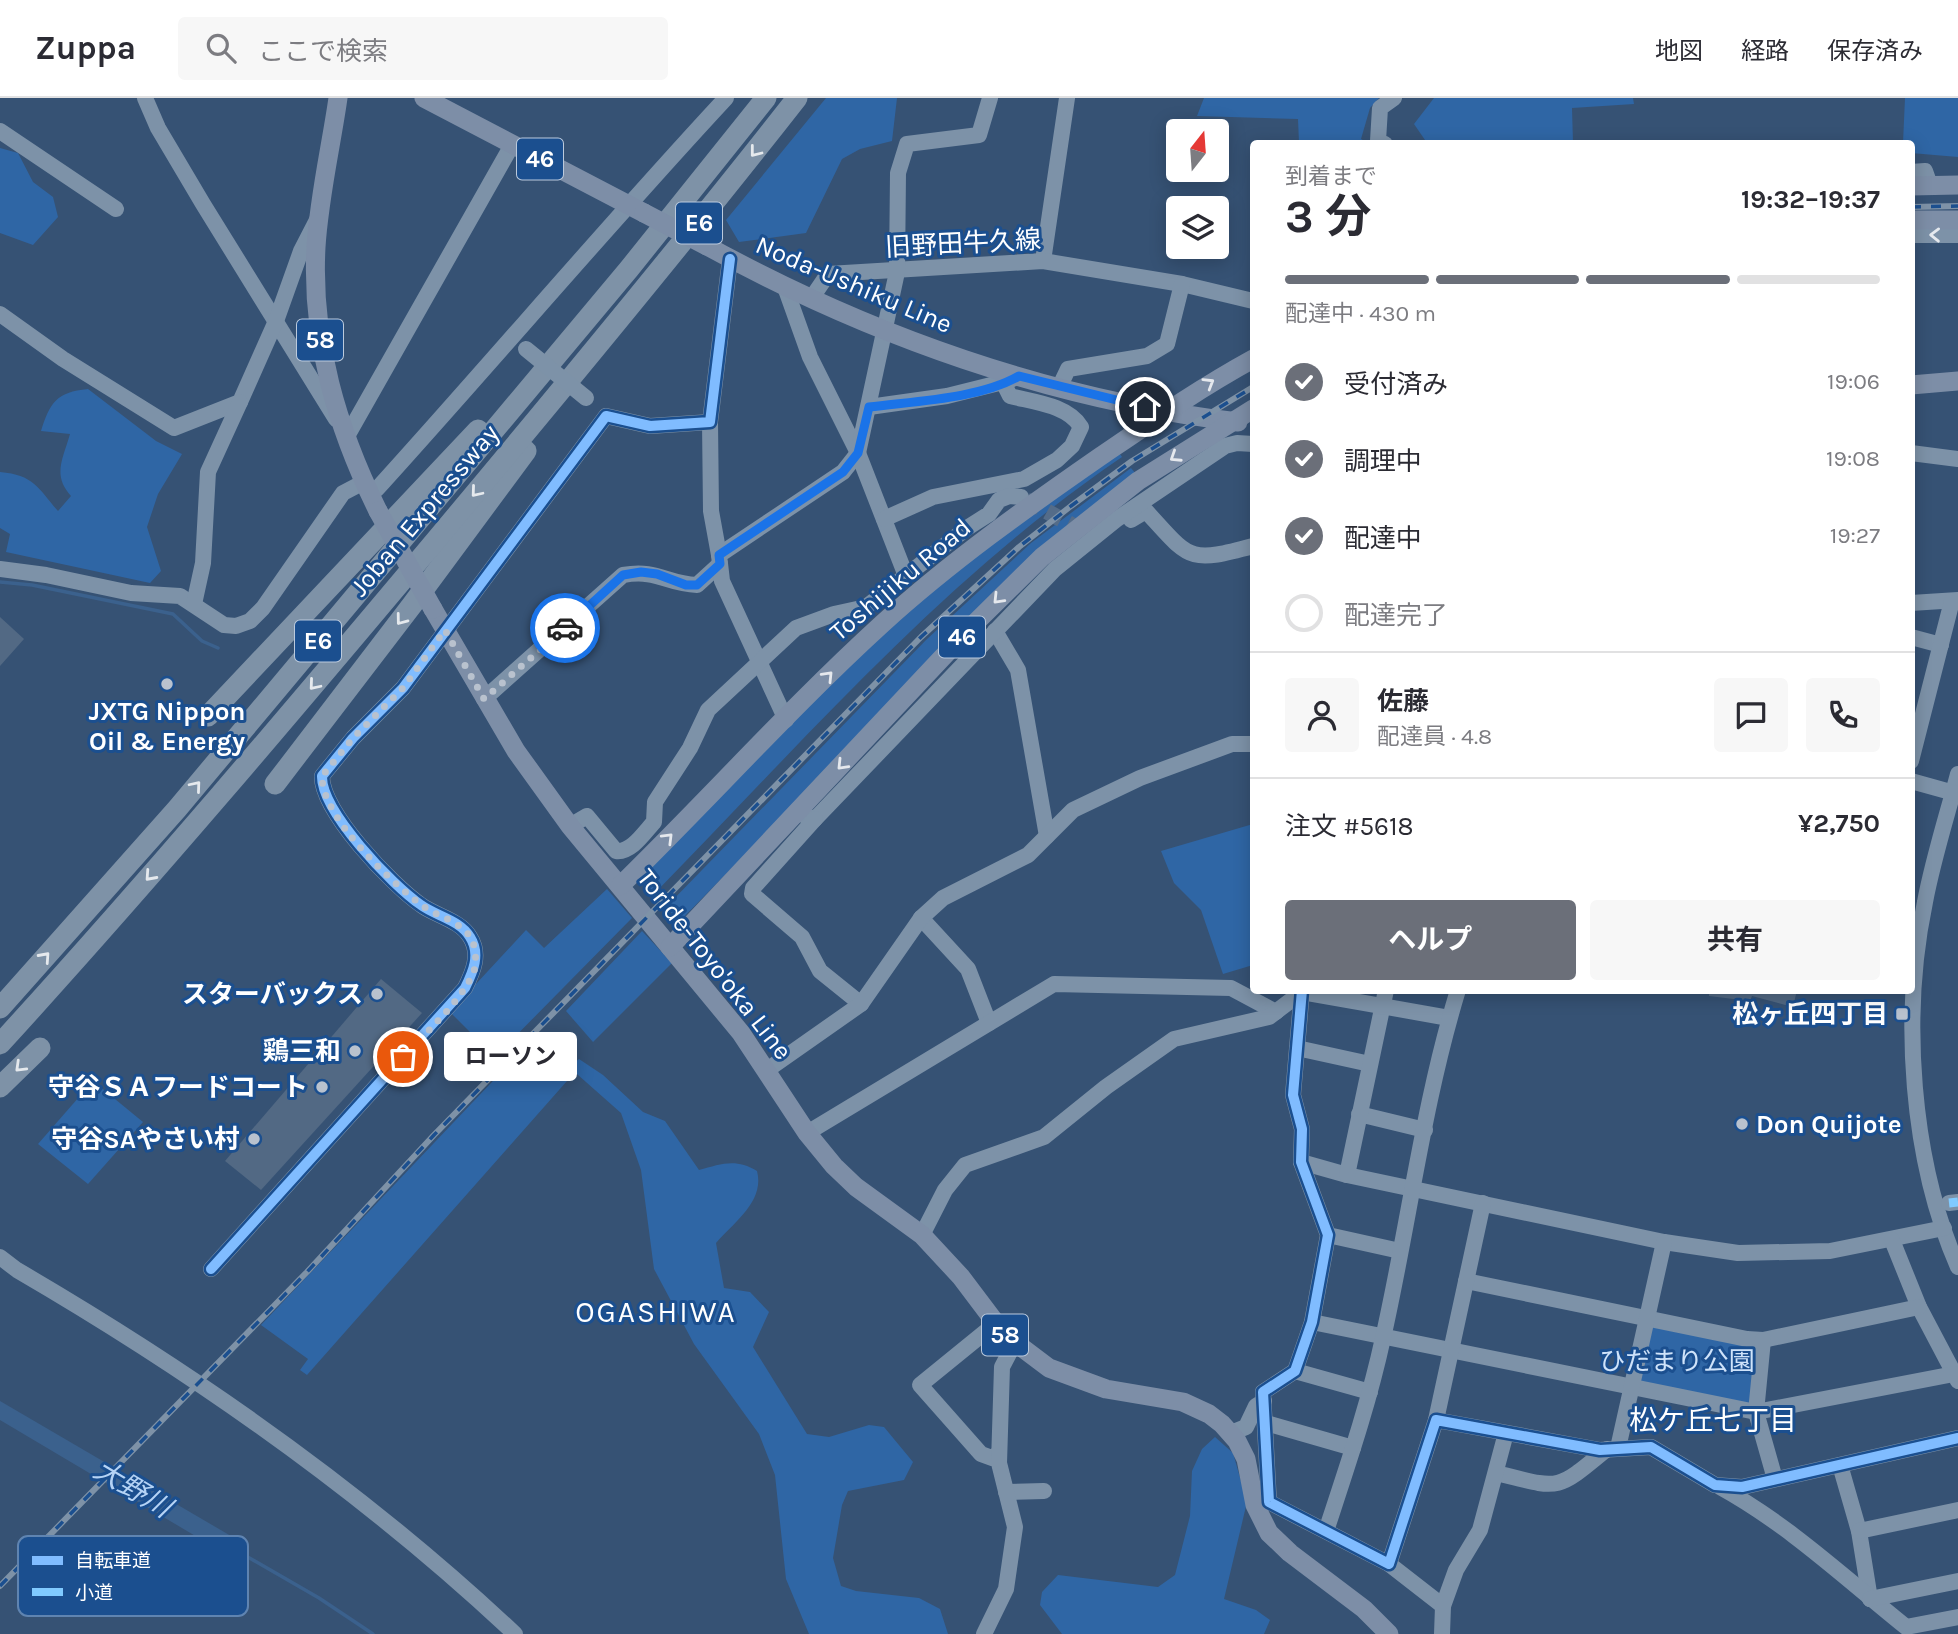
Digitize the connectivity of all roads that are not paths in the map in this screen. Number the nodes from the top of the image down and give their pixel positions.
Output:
1 (145, 98) edge
2 (338, 98) edge
3 (424, 98) edge
4 (726, 98) edge
5 (766, 98) edge
6 (797, 98) edge
7 (990, 98) edge
8 (1067, 98) edge
9 (1394, 98) edge
10 (0, 131) edge
11 (1378, 140) edge
12 (512, 145) junction
13 (1915, 172) edge
14 (1921, 186) edge
15 (1958, 186) edge
16 (636, 208) junction
17 (116, 209) dead end
18 (319, 218) junction
19 (1915, 220) edge
20 (1958, 220) edge
21 (1915, 235) edge
22 (1958, 235) edge
23 (730, 259) junction
24 (1044, 261) junction
25 (629, 269) junction
26 (897, 272) junction
27 (1182, 284) junction
28 (785, 287) junction
29 (811, 299) junction
30 (1250, 300) edge
31 (0, 314) edge
32 (276, 321) junction
33 (885, 331) junction
34 (519, 344) junction
35 (599, 346) junction
36 (1250, 361) edge
37 (1012, 380) junction
38 (1958, 381) edge
39 (1915, 385) edge
40 (1059, 388) junction
41 (1088, 395) junction
42 (240, 402) junction
43 (869, 407) junction
44 (1167, 411) junction
45 (1250, 412) edge
46 (606, 416) junction
47 (1233, 421) junction
48 (710, 422) junction
49 (1250, 424) edge
50 (344, 433) junction
51 (1250, 444) edge
52 (1113, 447) junction
53 (858, 453) junction
54 (1915, 454) edge
55 (1958, 460) edge
56 (370, 496) junction
57 (1021, 497) dead end
58 (884, 519) junction
59 (1095, 537) junction
60 (1250, 547) edge
61 (719, 560) junction
62 (0, 569) edge
63 (906, 576) junction
64 (1955, 600) edge
65 (1915, 603) edge
66 (194, 604) junction
67 (445, 630) junction
68 (995, 631) junction
69 (1915, 638) edge
70 (1941, 645) junction
71 (759, 662) junction
72 (484, 699) junction
73 (1918, 708) edge
74 (208, 716) dead end
75 (786, 720) junction
76 (1915, 731) edge
77 (1250, 744) edge
78 (1958, 774) edge
79 (1915, 782) edge
80 (275, 784) dead end
81 (1956, 793) edge
82 (807, 814) junction
83 (570, 826) junction
84 (1047, 836) junction
85 (620, 886) junction
86 (921, 918) junction
87 (670, 947) junction
88 (1915, 971) edge
89 (1298, 994) edge
90 (1302, 994) edge
91 (1337, 994) edge
92 (1457, 994) edge
93 (1914, 994) edge
94 (1384, 998) edge
95 (861, 1004) junction
96 (0, 1008) edge
97 (1276, 1012) junction
98 (1449, 1018) junction
99 (989, 1023) junction
100 (0, 1044) edge
101 (40, 1048) dead end
102 (1297, 1048) junction
103 (1370, 1064) junction
104 (767, 1070) junction
105 (0, 1087) edge
106 (1359, 1114) junction
107 (1425, 1130) junction
108 (807, 1133) junction
109 (1301, 1162) junction
110 (1347, 1175) junction
111 (1412, 1188) junction
112 (1483, 1203) junction
113 (1944, 1228) junction
114 (1328, 1234) junction
115 (922, 1235) junction
116 (1892, 1240) junction
117 (1664, 1242) junction
118 (1400, 1251) junction
119 (0, 1257) edge
120 (1958, 1268) edge
121 (211, 1269) dead end
122 (1466, 1281) junction
123 (1919, 1307) junction
124 (1646, 1317) junction
125 (1312, 1322) junction
126 (995, 1324) junction
127 (1384, 1337) junction
128 (1763, 1340) junction
129 (1014, 1344) junction
130 (1451, 1352) junction
131 (1295, 1371) junction
132 (1956, 1378) edge
133 (1631, 1389) junction
134 (1370, 1392) junction
135 (1264, 1401) junction
136 (1756, 1412) junction
137 (1436, 1420) junction
138 (1266, 1423) junction
139 (1231, 1433) junction
140 (1507, 1433) junction
141 (1958, 1438) edge
142 (1353, 1448) junction
143 (1612, 1449) junction
144 (999, 1453) junction
145 (1840, 1465) junction
146 (1496, 1473) junction
147 (1775, 1479) junction
148 (1715, 1485) junction
149 (1044, 1490) dead end
150 (1006, 1492) junction
151 (1958, 1510) edge
152 (1326, 1531) junction
153 (1858, 1531) junction
154 (1389, 1564) junction
155 (1958, 1581) edge
156 (1870, 1599) junction
157 (1443, 1606) junction
158 (1958, 1616) edge
159 (515, 1634) edge
160 (984, 1634) edge
161 (1389, 1634) edge
162 (1442, 1634) edge

1 - 32 street
2 - 18 main road, Toride-Toyo'oka Line / 58
3 - 12 main road, Noda-Ushiku Line / 46
4 - 16 street
5 - 25 highway, Joban Expressway / E6
6 -> 35 highway, Joban Expressway / E6
7 - 26 street
8 - 24 street
9 - 11 street
10 - 17 street
12 - 16 main road, Noda-Ushiku Line / 46
12 - 50 street
13 - 14 street
14 - 15 main road
16 - 23 main road, Noda-Ushiku Line / 46, bridge
16 - 34 street
18 - 32 street
18 - 50 main road, Toride-Toyo'oka Line / 58
19 - 20 main road
22 -> 21 street
23 - 28 main road, Noda-Ushiku Line / 46
23 - 48 street
24 - 26 street, 旧野田牛久線
24 - 27 street, 旧野田牛久線
25 - 74 highway
96 -> 25 highway, Joban Expressway / E6
26 - 29 street, 旧野田牛久線
26 - 33 street
27 - 30 street, 旧野田牛久線
27 - 40 street
28 - 29 main road, Noda-Ushiku Line / 46
28 - 53 street
29 - 33 main road, Noda-Ushiku Line / 46
31 - 42 street
32 - 42 street
32 - 50 street
33 - 37 main road, Noda-Ushiku Line / 46
33 - 43 street
34 - 46 street, bridge
34 - 56 street
35 -> 80 highway
35 -> 100 highway, Joban Expressway / E6
44 -> 36 main road, Toshijiku Road / 46
37 - 40 main road, Noda-Ushiku Line / 46
37 - 43 street
37 - 58 street
38 - 39 main road
40 - 41 main road, Noda-Ushiku Line / 46
41 - 44 main road, Noda-Ushiku Line / 46
41 - 52 main road
42 - 66 street
43 - 53 street
44 - 47 main road, Noda-Ushiku Line / 46
44 - 52 main road, Toshijiku Road / 46
45 - 47 main road, 46
46 - 48 street
46 - 67 street
47 - 49 main road, Noda-Ushiku Line / 46
47 -> 82 main road, 46
48 - 61 street
50 - 56 main road, Toride-Toyo'oka Line / 58
51 - 59 street
75 -> 52 main road, Toshijiku Road / 46
53 - 58 street
53 - 61 street
54 - 55 street
56 - 66 street
56 - 67 main road, Toride-Toyo'oka Line / 58, bridge
57 - 63 street
58 - 63 street
59 - 60 street
59 - 68 street
61 - 71 street
61 - 72 street
62 - 66 street
63 - 71 street
64 - 65 street
64 - 70 street
67 - 72 main road, Toride-Toyo'oka Line / 58
67 - 121 street
68 - 82 street
68 - 84 street
69 - 70 street
70 - 73 street
71 - 75 street
71 - 83 street
72 - 83 main road, Toride-Toyo'oka Line / 58
73 - 76 street
85 -> 75 main road, Toshijiku Road / 46
77 - 84 street
78 - 81 street
79 - 81 street
81 - 88 street
82 - 87 main road, 46
82 - 95 street
83 - 85 main road, Toride-Toyo'oka Line / 58
84 - 86 street
85 - 87 main road, Toride-Toyo'oka Line / 58
86 - 95 street
86 - 99 street
87 - 104 main road, Toride-Toyo'oka Line / 58
89 - 97 street
90 - 102 street
91 - 94 street
92 - 98 street
93 - 113 street
94 - 98 street
94 - 103 street
95 - 104 street
97 - 99 street
97 - 115 street
98 - 107 street
99 - 108 street
101 -> 105 highway
102 - 103 street
102 - 109 street
103 - 106 street
104 - 108 main road, Toride-Toyo'oka Line / 58
106 - 107 street
106 - 110 street
107 - 111 street
108 - 115 main road, Toride-Toyo'oka Line / 58
109 - 110 street
109 - 114 street
110 - 111 street
111 - 112 street
111 - 118 street
112 - 117 street
112 - 122 street
113 - 116 street
113 - 120 street
114 - 118 street
114 - 125 street
115 - 126 main road, Toride-Toyo'oka Line / 58
116 - 117 street
116 - 123 street
117 - 124 street
118 - 127 street
119 - 159 street
122 - 124 street
122 - 130 street
123 - 128 street
123 - 132 street
124 - 128 street
124 - 133 street
125 - 127 street
125 - 131 street
126 - 129 main road, Toride-Toyo'oka Line / 58
126 - 144 street
127 - 130 street
127 - 134 street
128 - 136 street
129 - 139 main road, Toride-Toyo'oka Line / 58
129 - 144 street
130 - 133 street
130 - 137 street
131 - 134 street
131 - 135 street
132 - 136 street
133 - 136 street
133 - 143 street
134 - 142 street
135 - 138 street
135 - 139 street
136 - 147 street
137 - 140 street
137 - 154 street
138 - 142 street
138 - 152 street
139 - 161 main road, Toride-Toyo'oka Line / 58
140 - 143 street
140 - 146 street
141 - 145 street
142 - 152 street
143 - 146 street
143 - 148 street
144 - 150 street
145 - 147 street
145 - 153 street
146 - 157 street
147 - 148 street
148 - 156 street
149 - 150 street
150 - 160 street
151 - 153 street
152 - 154 street
153 - 156 street
154 - 157 street
155 - 156 street
156 - 158 street
157 - 162 street

